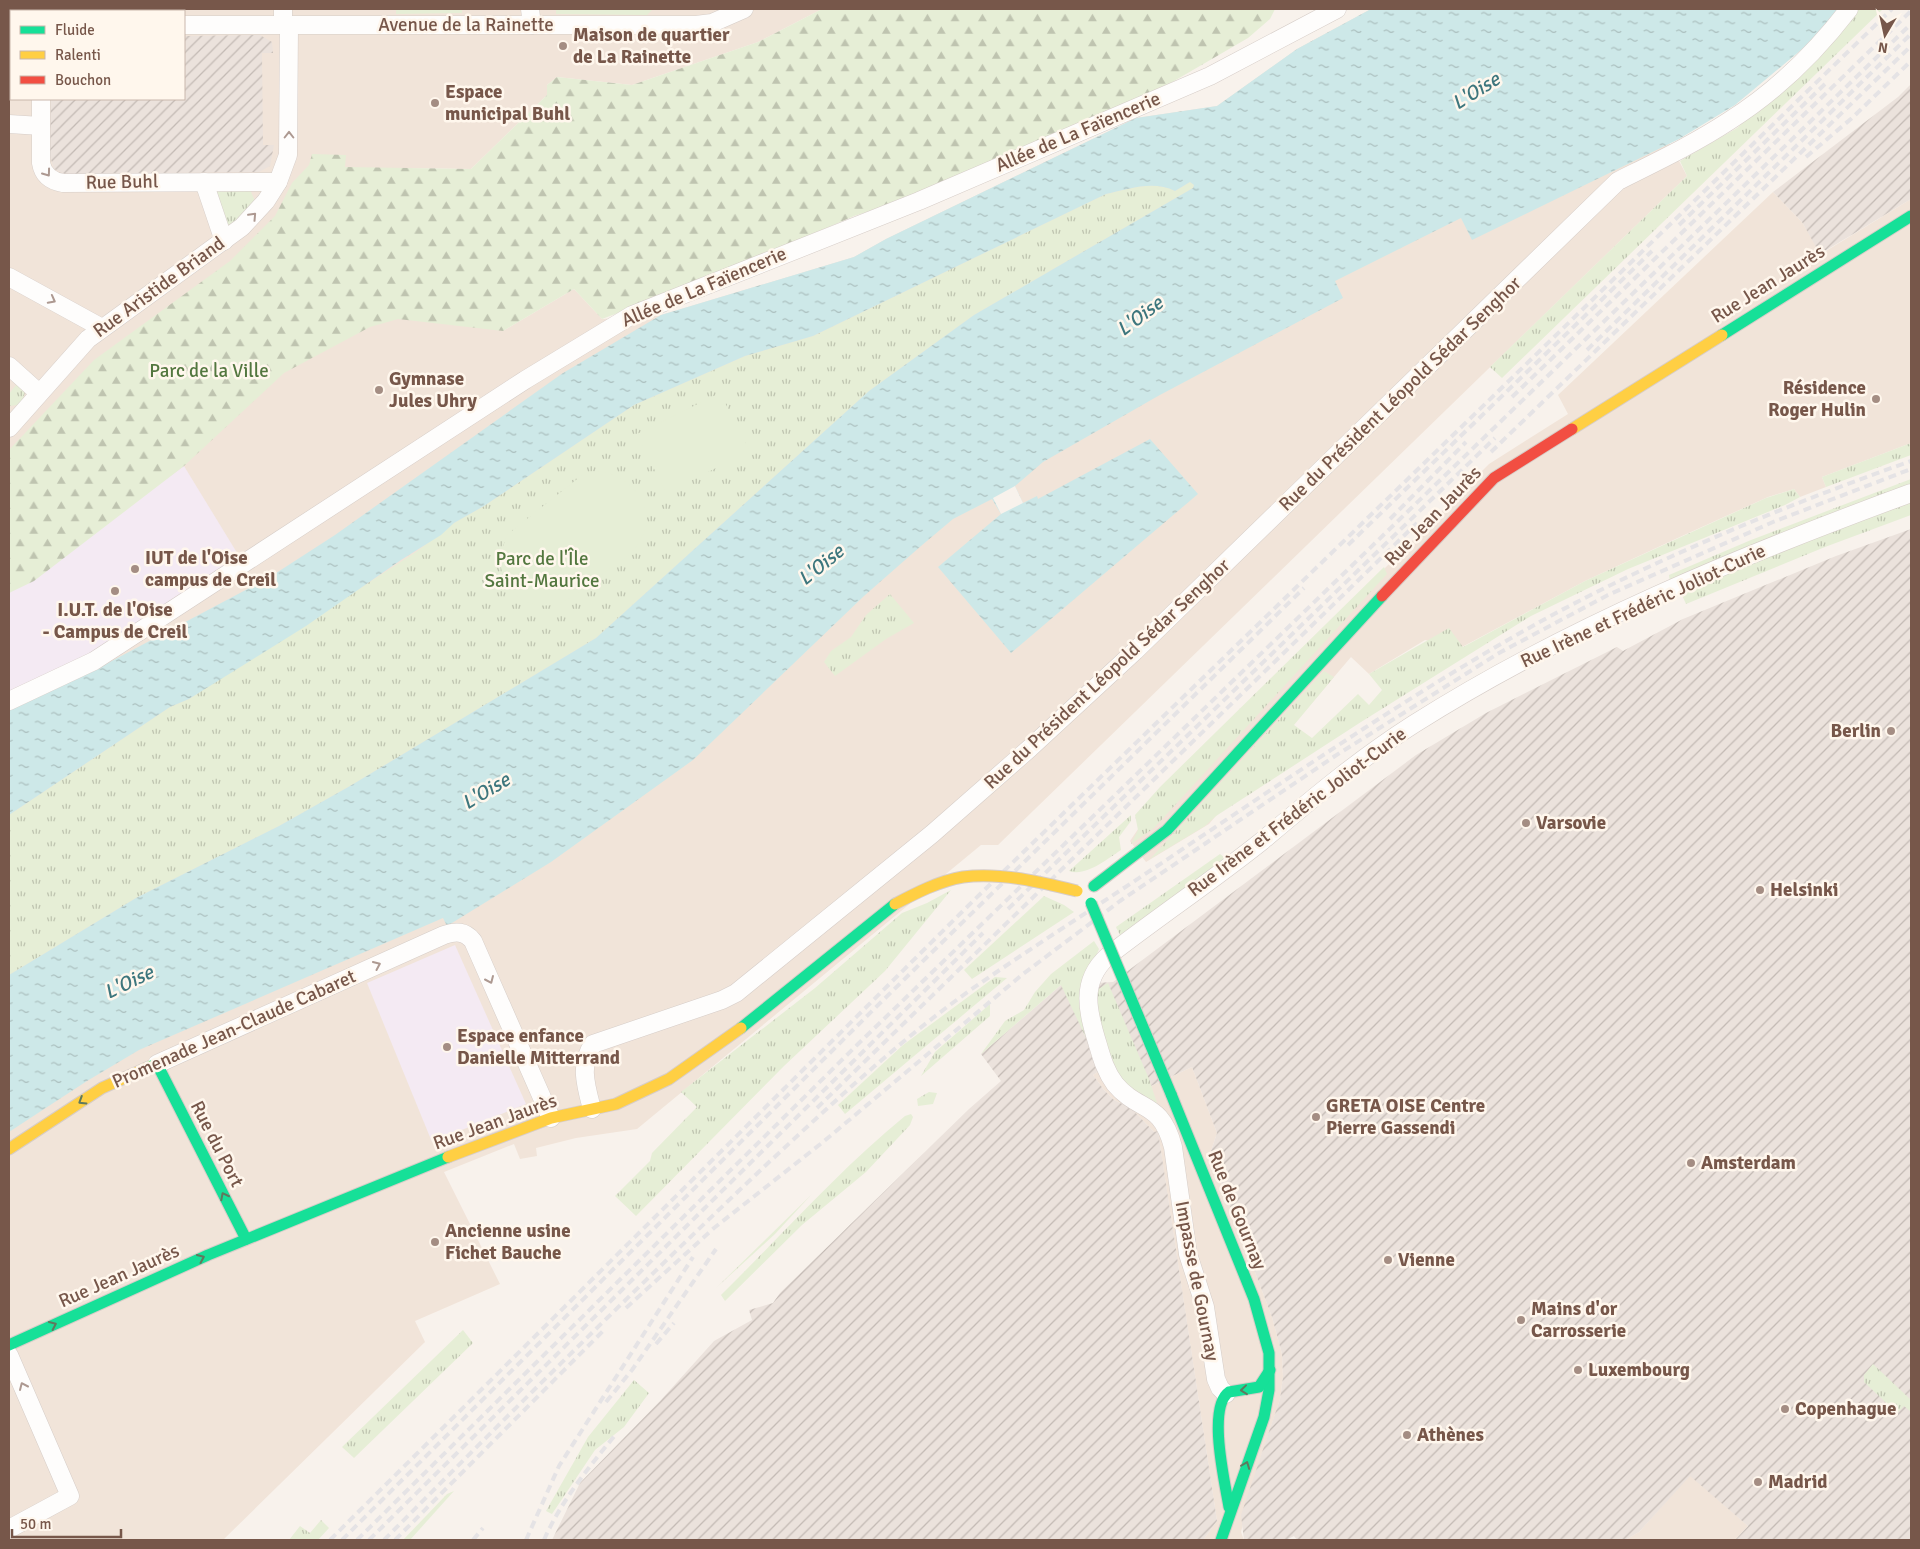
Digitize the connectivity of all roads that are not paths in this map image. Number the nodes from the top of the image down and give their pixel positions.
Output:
1 (744, 9) edge
2 (1337, 9) edge
3 (1849, 9) edge
4 (531, 17) edge
5 (661, 17) edge
6 (285, 19) edge
7 (185, 25) edge
8 (41, 100) edge
9 (9, 124) edge
10 (41, 126) junction
11 (204, 182) junction
12 (278, 182) junction
13 (1911, 216) edge
14 (224, 241) junction
15 (9, 277) edge
16 (102, 328) junction
17 (9, 366) edge
18 (39, 393) junction
19 (11, 422) edge
20 (1911, 493) edge
21 (9, 701) edge
22 (1094, 886) junction
23 (1077, 891) junction
24 (1091, 903) junction
25 (1102, 962) joint
26 (157, 1064) junction
27 (592, 1109) junction
28 (552, 1118) junction
29 (9, 1149) edge
30 (246, 1239) junction
31 (9, 1346) edge
32 (9, 1355) edge
33 (1270, 1370) junction
34 (1222, 1401) junction
35 (1230, 1511) junction
36 (9, 1529) edge
37 (1221, 1540) edge

1 - 5 street, Avenue de la Rainette
2 - 21 street, Allée de La Faïencerie
3 - 27 street, Rue du Président Léopold Sédar Senghor
4 - 5 street, Avenue de la Rainette
4 - 6 street, Avenue de la Rainette
6 - 7 street, Avenue de la Rainette
12 -> 6 street, Rue Aristide Briand
8 - 10 street, Rue Buhl
9 - 10 street
10 -> 11 street, Rue Buhl
11 - 12 street, Rue Buhl
11 - 14 street
14 -> 12 street, Rue Aristide Briand
13 - 22 street, Rue Jean Jaurès
14 - 16 street, Rue Aristide Briand
15 -> 16 street
16 - 18 street, Rue Aristide Briand
17 - 18 street
18 - 19 street, Rue Aristide Briand
20 - 25 street, Rue Irène et Frédéric Joliot-Curie
22 - 23 street
22 - 24 street
23 - 24 street
23 - 27 street, Rue Jean Jaurès, bridge
24 - 33 street, Rue de Gournay, bridge
25 - 34 street, Impasse de Gournay
26 -> 28 street, Promenade Jean-Claude Cabaret
26 -> 29 street, Promenade Jean-Claude Cabaret
30 -> 26 street, Rue du Port
27 - 28 street, Rue Jean Jaurès
28 - 30 street, Rue Jean Jaurès
31 -> 30 street, Rue Jean Jaurès
36 -> 32 street
33 -> 34 street
35 -> 33 street, Rue de Gournay
34 - 35 street, Impasse de Gournay
35 - 37 street, Rue de Gournay

